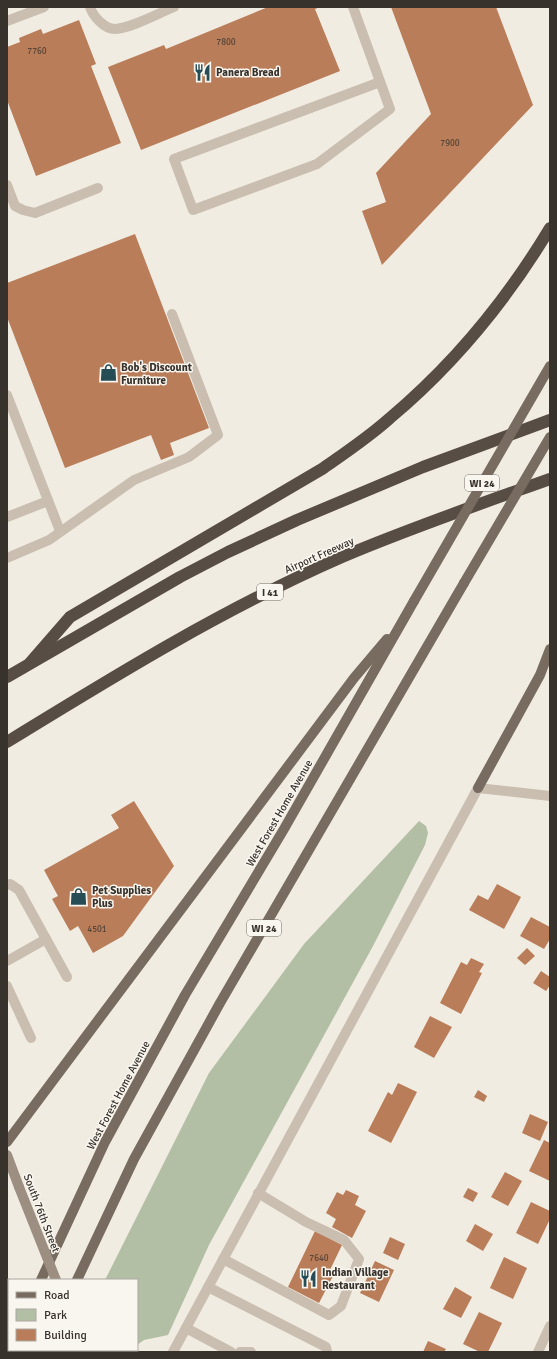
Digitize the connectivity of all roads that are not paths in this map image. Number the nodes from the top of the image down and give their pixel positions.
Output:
1 (44, 7) edge
2 (90, 7) edge
3 (174, 7) edge
4 (353, 7) edge
5 (7, 21) edge
6 (380, 82) junction
7 (7, 185) edge
8 (98, 188) dead end
9 (550, 228) edge
10 (172, 314) dead end
11 (550, 366) edge
12 (7, 394) edge
13 (550, 420) edge
14 (550, 437) edge
15 (550, 479) edge
16 (48, 500) junction
17 (7, 517) edge
18 (60, 531) junction
19 (7, 558) edge
20 (400, 624) junction
21 (550, 649) edge
22 (30, 663) junction
23 (7, 678) edge
24 (7, 742) edge
25 (478, 788) junction
26 (550, 796) edge
27 (7, 885) edge
28 (46, 939) junction
29 (7, 961) edge
30 (67, 977) dead end
31 (7, 986) edge
32 (31, 1038) dead end
33 (7, 1142) edge
34 (7, 1155) edge
35 (258, 1193) junction
36 (223, 1259) junction
37 (41, 1279) edge
38 (56, 1279) edge
39 (77, 1279) edge
40 (208, 1287) junction
41 (550, 1326) edge
42 (186, 1328) junction
43 (173, 1352) edge
44 (231, 1352) edge
45 (240, 1352) edge
46 (251, 1352) edge
47 (327, 1352) edge
48 (538, 1352) edge

1 - 5 street
2 - 3 street
4 - 6 street
6 - 6 street
7 - 8 street
9 - 22 highway
10 - 18 street
11 - 20 main road, West Forest Home Avenue / WI 24, bridge
12 - 16 street
13 - 22 highway
14 - 39 main road, WI 24, bridge
15 - 24 highway, Airport Freeway / I 41
16 - 17 street
16 - 18 street
18 - 19 street
20 - 33 main road
20 - 37 main road, West Forest Home Avenue / WI 24
21 - 25 main road
22 - 23 highway
25 - 26 street
25 - 35 street
27 - 28 street
28 - 29 street
28 - 30 street
31 - 32 street
34 - 38 main road, South 76th Street, bridge
35 - 36 street
35 - 36 street
36 - 40 street
40 - 42 street
40 - 47 street
41 - 48 street
42 - 43 street
42 - 44 street
45 - 46 street

